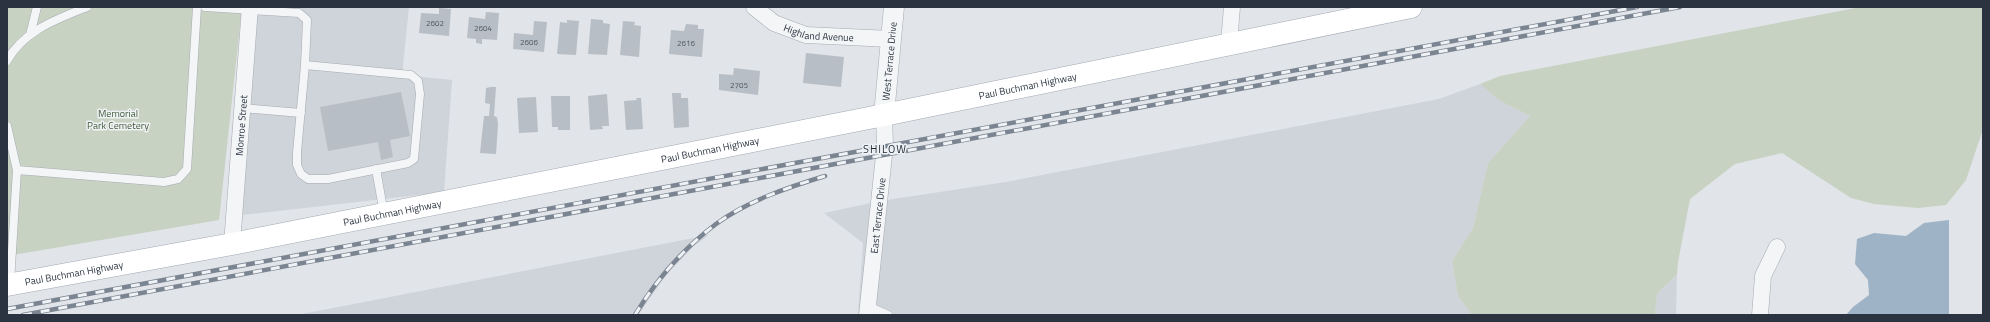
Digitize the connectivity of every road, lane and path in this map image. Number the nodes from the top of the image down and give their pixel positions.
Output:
1 (37, 7) edge
2 (87, 7) edge
3 (197, 7) edge
4 (205, 7) edge
5 (754, 7) edge
6 (894, 7) edge
7 (1232, 7) edge
8 (250, 8) edge
9 (1404, 8) edge
10 (30, 35) junction
11 (891, 39) junction
12 (1229, 43) junction
13 (7, 61) edge
14 (305, 65) junction
15 (242, 108) junction
16 (300, 113) junction
17 (884, 115) junction
18 (7, 126) edge
19 (376, 169) junction
20 (17, 170) junction
21 (384, 214) junction
22 (232, 244) junction
23 (1777, 247) dead end
24 (8, 284) edge
25 (867, 310) edge
26 (888, 315) edge
27 (1760, 315) edge

1 - 10 lane
2 - 10 lane
3 - 20 lane
4 - 8 lane
5 - 11 street, Highland Avenue
6 - 11 street, West Terrace Drive
7 - 12 street
8 - 14 lane
8 - 15 street, Monroe Street
9 - 12 main road, Paul Buchman Highway
10 - 13 lane
11 - 17 street, West Terrace Drive
12 - 17 main road, Paul Buchman Highway
14 - 16 lane
14 - 19 lane
15 - 16 lane
15 - 22 street, Monroe Street
16 - 19 lane
17 - 21 main road, Paul Buchman Highway
17 - 25 street, East Terrace Drive
18 - 20 lane
19 - 21 lane
20 - 24 lane
21 - 22 main road, Paul Buchman Highway
22 - 24 main road, Paul Buchman Highway
23 - 27 street
25 - 26 lane

